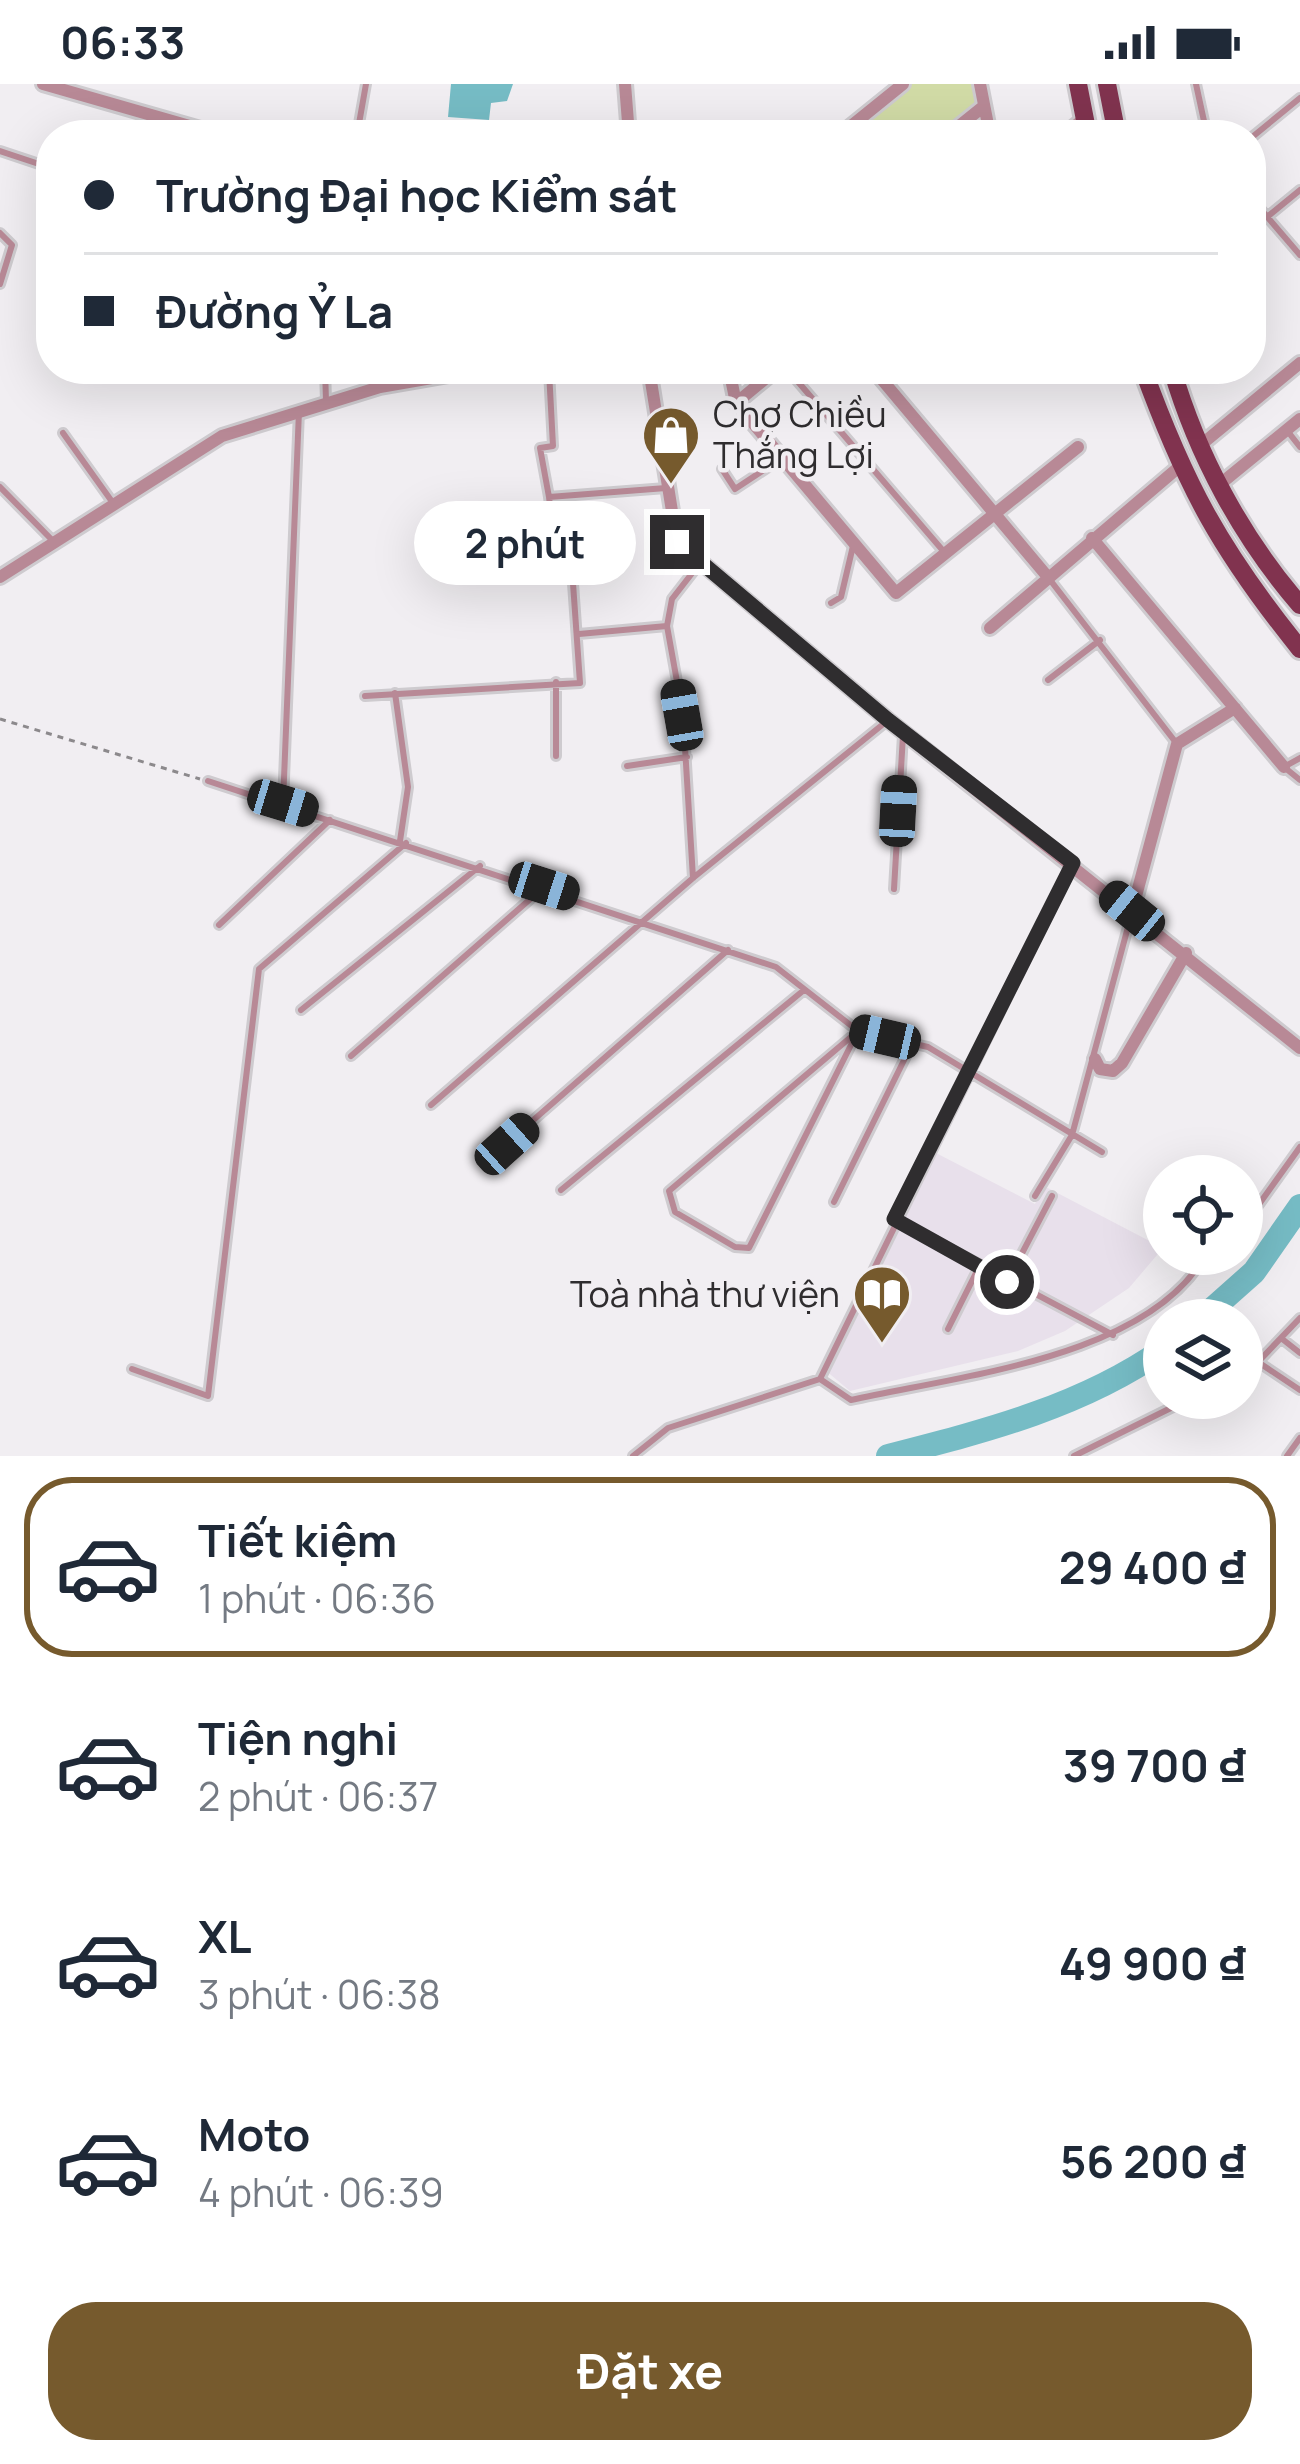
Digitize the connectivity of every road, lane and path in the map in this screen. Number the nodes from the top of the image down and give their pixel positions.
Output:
1 (44, 84) edge
2 (367, 84) edge
3 (625, 84) edge
4 (903, 84) edge
5 (980, 84) edge
6 (1078, 84) edge
7 (1107, 84) edge
8 (1196, 84) edge
9 (87, 89) edge
10 (1300, 98) edge
11 (984, 106) junction
12 (177, 120) edge
13 (360, 120) edge
14 (628, 120) edge
15 (859, 120) edge
16 (967, 120) edge
17 (987, 120) edge
18 (1085, 120) edge
19 (1115, 120) edge
20 (1204, 120) edge
21 (1266, 126) edge
22 (0, 152) edge
23 (36, 163) edge
24 (1300, 190) edge
25 (1267, 217) joint
26 (0, 232) edge
27 (1300, 255) edge
28 (0, 284) edge
29 (1300, 363) edge
30 (325, 384) edge
31 (397, 384) edge
32 (550, 384) edge
33 (651, 384) edge
34 (732, 384) edge
35 (759, 384) edge
36 (800, 384) edge
37 (886, 384) edge
38 (1149, 384) edge
39 (1178, 384) edge
40 (736, 403) junction
41 (326, 404) junction
42 (299, 410) junction
43 (1300, 419) edge
44 (1286, 430) junction
45 (63, 433) dead end
46 (1202, 444) junction
47 (1078, 447) dead end
48 (1300, 447) edge
49 (782, 458) junction
50 (1179, 467) junction
51 (722, 469) dead end
52 (1219, 485) junction
53 (0, 488) edge
54 (666, 488) junction
55 (549, 497) junction
56 (114, 505) junction
57 (995, 514) junction
58 (1092, 538) junction
59 (854, 543) junction
60 (56, 544) junction
61 (945, 553) junction
62 (701, 562) junction
63 (1047, 576) junction
64 (0, 578) edge
65 (831, 603) dead end
66 (1300, 605) edge
67 (667, 626) junction
68 (990, 628) dead end
69 (578, 634) junction
70 (1100, 640) junction
71 (1300, 649) edge
72 (1048, 680) dead end
73 (556, 681) junction
74 (395, 693) junction
75 (365, 696) dead end
76 (1234, 708) junction
77 (0, 719) edge
78 (888, 720) junction
79 (903, 731) junction
80 (1177, 745) junction
81 (556, 756) dead end
82 (687, 757) junction
83 (1300, 758) edge
84 (627, 766) dead end
85 (1284, 767) junction
86 (1300, 780) edge
87 (208, 781) joint
88 (283, 803) junction
89 (332, 819) junction
90 (404, 842) junction
91 (1073, 863) junction
92 (480, 866) junction
93 (693, 878) junction
94 (544, 886) junction
95 (894, 890) dead end
96 (1132, 911) junction
97 (643, 920) junction
98 (219, 925) dead end
99 (728, 950) junction
100 (1186, 953) junction
101 (805, 989) junction
102 (301, 1010) dead end
103 (858, 1031) junction
104 (912, 1043) junction
105 (1300, 1048) edge
106 (351, 1056) dead end
107 (1095, 1059) junction
108 (967, 1071) junction
109 (431, 1105) dead end
110 (1072, 1135) junction
111 (507, 1144) dead end
112 (1300, 1147) edge
113 (1102, 1152) dead end
114 (561, 1190) dead end
115 (1035, 1196) dead end
116 (1052, 1196) dead end
117 (1263, 1199) edge
118 (834, 1202) dead end
119 (894, 1219) junction
120 (980, 1267) junction
121 (1188, 1275) edge
122 (1007, 1282) junction
123 (1300, 1318) edge
124 (948, 1329) dead end
125 (1112, 1335) junction
126 (1281, 1337) junction
127 (1300, 1353) edge
128 (1263, 1357) edge
129 (1263, 1365) edge
130 (132, 1369) dead end
131 (820, 1379) junction
132 (1300, 1390) edge
133 (1149, 1419) edge
134 (1300, 1438) edge
135 (633, 1456) edge
136 (1074, 1456) edge
137 (1287, 1456) edge

1 - 9 street
2 - 13 lane
3 - 14 street
4 - 15 street
5 - 11 street
6 - 18 main road
7 - 19 main road
8 - 20 lane
9 - 12 street
10 - 21 lane
11 - 16 street
11 - 17 street
22 - 23 lane
24 - 25 lane
25 - 27 lane
26 - 28 lane
29 - 46 street
30 - 41 lane
31 - 41 street
32 - 55 lane
33 - 54 street
34 - 40 street
35 - 40 street
36 - 61 lane
37 - 57 street
38 - 50 main road
39 - 46 main road
40 - 49 street
41 - 42 street
42 - 56 street
42 - 88 lane
43 - 44 street
44 - 48 lane
44 - 52 street
45 - 56 lane
46 - 52 main road
47 - 57 street
49 - 51 lane
49 - 59 street
50 - 58 street
50 - 71 main road
52 - 66 main road
53 - 60 lane
54 - 55 lane
54 - 62 street
55 - 69 lane
56 - 60 street
57 - 61 street
57 - 63 street
58 - 63 street
58 - 76 street
59 - 61 street
59 - 65 lane
60 - 64 street
62 - 67 lane
62 - 78 street
63 - 68 street
63 - 70 lane
67 - 69 lane
67 - 82 lane
69 - 73 lane
70 - 72 lane
70 - 80 lane
73 - 74 lane
73 - 81 lane
74 - 75 lane
74 - 90 lane
76 - 80 street
76 - 85 street
77 - 87 path
78 - 79 street
78 - 93 lane
79 - 91 street
79 - 95 lane
80 - 96 street
82 - 84 lane
82 - 93 lane
83 - 85 lane
85 - 86 lane
87 - 88 lane
88 - 89 lane
89 - 90 lane
89 - 98 lane
90 - 92 lane
90 - 130 lane
91 - 96 street
91 - 108 lane
92 - 94 lane
92 - 102 lane
93 - 97 lane
94 - 97 lane
94 - 106 lane
96 - 100 street
96 - 107 lane
97 - 99 lane
97 - 109 lane
99 - 101 lane
99 - 111 lane
100 - 105 street
100 - 107 street
101 - 103 lane
101 - 114 lane
103 - 103 lane
103 - 104 lane
104 - 108 lane
104 - 118 lane
107 - 110 lane
108 - 110 lane
108 - 119 lane
110 - 113 lane
110 - 115 lane
112 - 117 lane
116 - 122 lane
119 - 120 lane
119 - 131 lane
120 - 122 lane
120 - 124 lane
121 - 125 lane
122 - 125 lane
123 - 126 lane
125 - 131 lane
126 - 127 lane
126 - 128 lane
129 - 132 lane
131 - 135 lane
133 - 136 lane
134 - 137 lane

